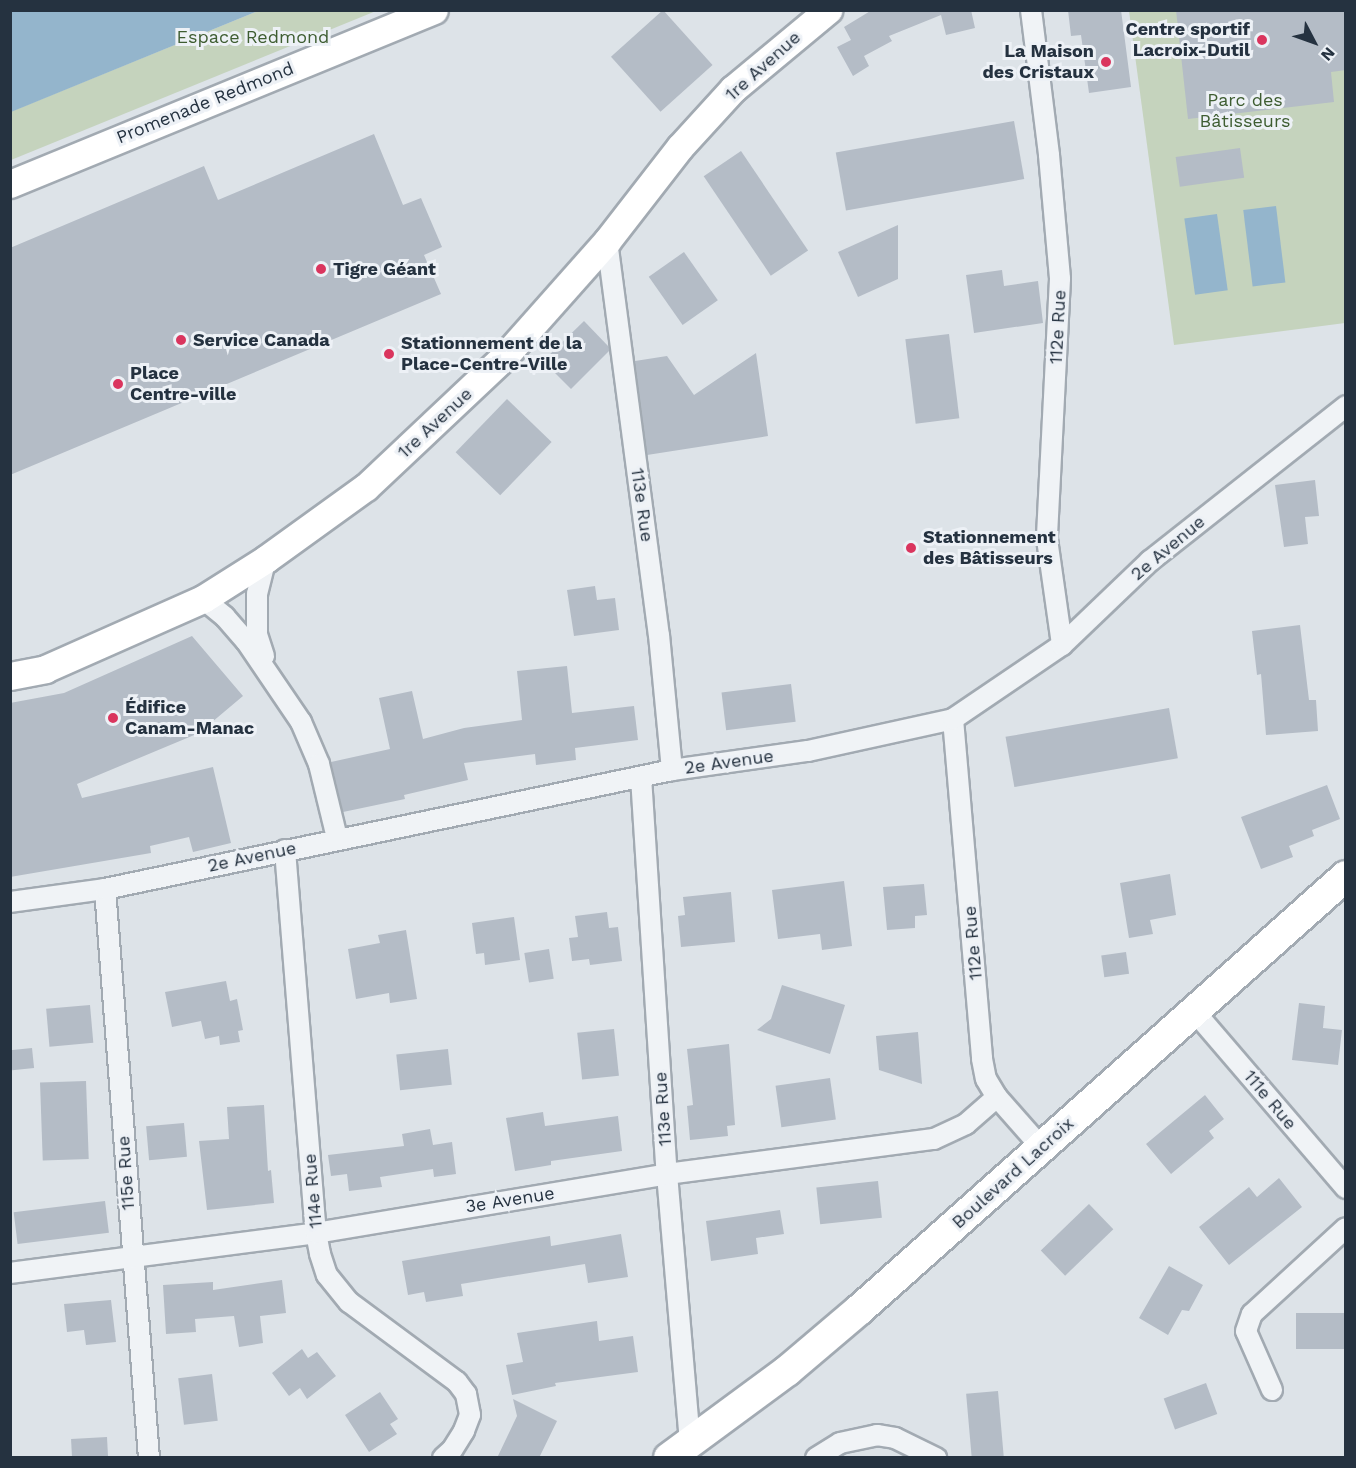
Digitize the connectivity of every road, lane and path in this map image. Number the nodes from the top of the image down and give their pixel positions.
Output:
1 (434, 10) edge
2 (796, 10) edge
3 (828, 10) edge
4 (1031, 10) edge
5 (733, 90) junction
6 (10, 183) edge
7 (607, 241) junction
8 (1346, 406) edge
9 (266, 559) junction
10 (203, 599) junction
11 (1062, 645) junction
12 (270, 673) junction
13 (10, 676) edge
14 (953, 719) junction
15 (672, 770) junction
16 (641, 777) junction
17 (337, 838) junction
18 (285, 850) junction
19 (1346, 876) edge
20 (105, 889) junction
21 (10, 902) edge
22 (1195, 1012) junction
23 (996, 1097) junction
24 (1042, 1148) junction
25 (667, 1174) junction
26 (1346, 1188) edge
27 (1346, 1228) edge
28 (316, 1233) junction
29 (132, 1258) junction
30 (10, 1273) edge
31 (1272, 1390) dead end
32 (680, 1450) edge
33 (149, 1458) edge
34 (443, 1458) edge
35 (816, 1458) edge
36 (936, 1458) edge

1 - 6 street, Promenade Redmond
2 - 5 street
3 - 5 street, 1re Avenue
4 - 11 street, 112e Rue
5 - 7 street, 1re Avenue
7 - 9 street, 1re Avenue
7 - 15 street, 113e Rue
8 - 11 street, 2e Avenue
9 - 10 street, 1re Avenue
9 - 12 street
10 - 12 street
10 - 13 street, 1re Avenue
11 - 14 street, 2e Avenue
12 - 17 street
14 - 15 street, 2e Avenue
14 - 23 street, 112e Rue
15 - 16 street, 2e Avenue
16 - 17 street, 2e Avenue
16 - 25 street, 113e Rue
17 - 18 street, 2e Avenue
18 - 20 street, 2e Avenue
18 - 28 street, 114e Rue
19 - 22 main road, Boulevard Lacroix
20 - 21 street, 2e Avenue
20 - 29 street, 115e Rue
22 - 24 main road, Boulevard Lacroix
22 - 26 street, 111e Rue
23 - 24 street, 112e Rue
23 - 25 street, 3e Avenue
24 - 32 main road, Boulevard Lacroix
25 - 28 street, 3e Avenue
25 - 32 street, 113e Rue
27 - 31 street
28 - 29 street, 3e Avenue
28 - 34 street, 114e Rue
29 - 30 street, 3e Avenue
29 - 33 street, 115e Rue
35 - 36 street

